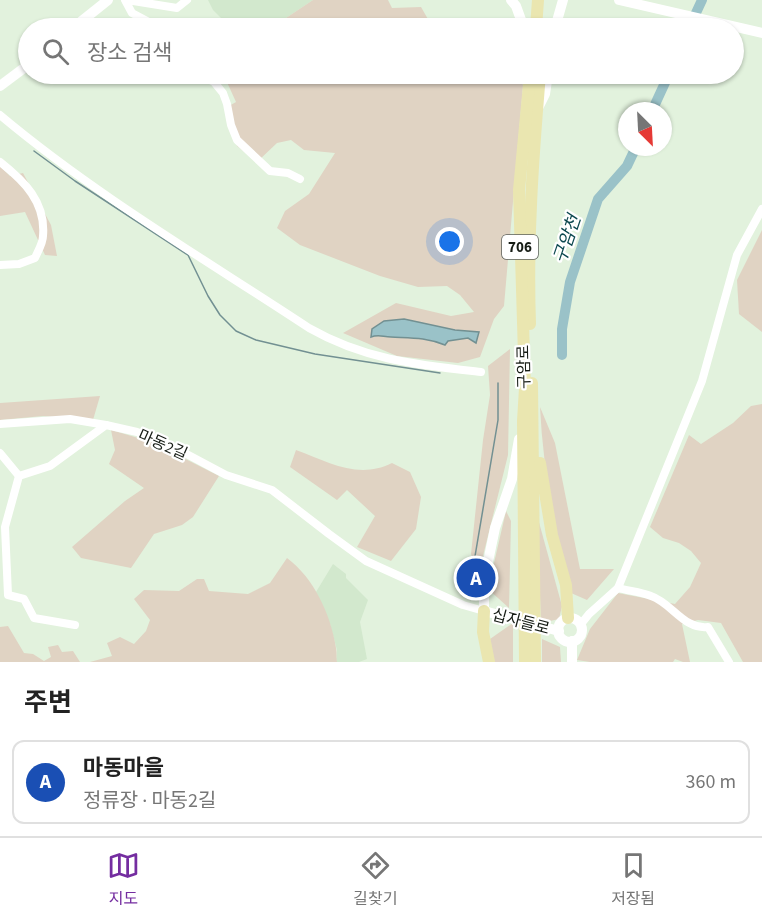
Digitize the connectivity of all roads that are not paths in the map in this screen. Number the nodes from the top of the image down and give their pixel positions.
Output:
1 (108, 0) edge
2 (126, 0) edge
3 (187, 0) edge
4 (511, 0) edge
5 (538, 0) edge
6 (546, 0) edge
7 (563, 0) edge
8 (619, 0) edge
9 (86, 18) edge
10 (141, 18) edge
11 (520, 18) edge
12 (540, 18) edge
13 (542, 18) edge
14 (558, 18) edge
15 (699, 18) edge
16 (744, 29) edge
17 (762, 33) edge
18 (18, 72) edge
19 (216, 84) edge
20 (531, 84) edge
21 (533, 84) edge
22 (546, 84) edge
23 (0, 86) edge
24 (535, 114) junction
25 (0, 115) edge
26 (0, 162) edge
27 (300, 179) dead end
28 (762, 209) edge
29 (0, 265) edge
30 (481, 372) dead end
31 (532, 375) junction
32 (523, 421) junction
33 (0, 424) edge
34 (106, 425) junction
35 (0, 453) edge
36 (19, 476) junction
37 (3, 580) edge
38 (618, 588) junction
39 (530, 610) junction
40 (484, 611) junction
41 (568, 618) junction
42 (581, 624) junction
43 (75, 625) dead end
44 (559, 631) junction
45 (572, 641) junction
46 (530, 646) junction
47 (489, 662) edge
48 (525, 662) edge
49 (535, 662) edge
50 (572, 662) edge
51 (729, 662) edge

1 - 9 main road
2 - 3 street
2 - 10 street
4 - 11 main road
5 - 12 main road
6 - 13 main road
7 - 14 main road
8 - 15 main road
16 - 17 main road
18 - 23 main road
19 - 27 street
20 - 32 main road, 구암로 / 706
21 - 24 main road, 구암로 / 706
22 - 24 main road
24 - 31 main road, 구암로 / 706
25 - 30 street
26 - 29 street
28 - 38 street
31 - 39 main road, 구암로
31 - 41 main road, 706
32 - 39 main road, 구암로
32 - 40 main road, 706
33 - 34 street, 마동2길
34 - 36 street
34 - 40 street, 마동2길
35 - 36 street
36 - 37 street
37 - 43 street
38 - 42 street
38 - 51 street
39 - 46 main road, 구암로
40 - 44 main road, 십자들로
40 - 47 main road
41 - 42 main road
41 - 44 main road
42 - 45 main road
44 - 45 main road
45 - 50 main road
46 - 48 main road, 구암로
46 - 49 main road, 구암로

